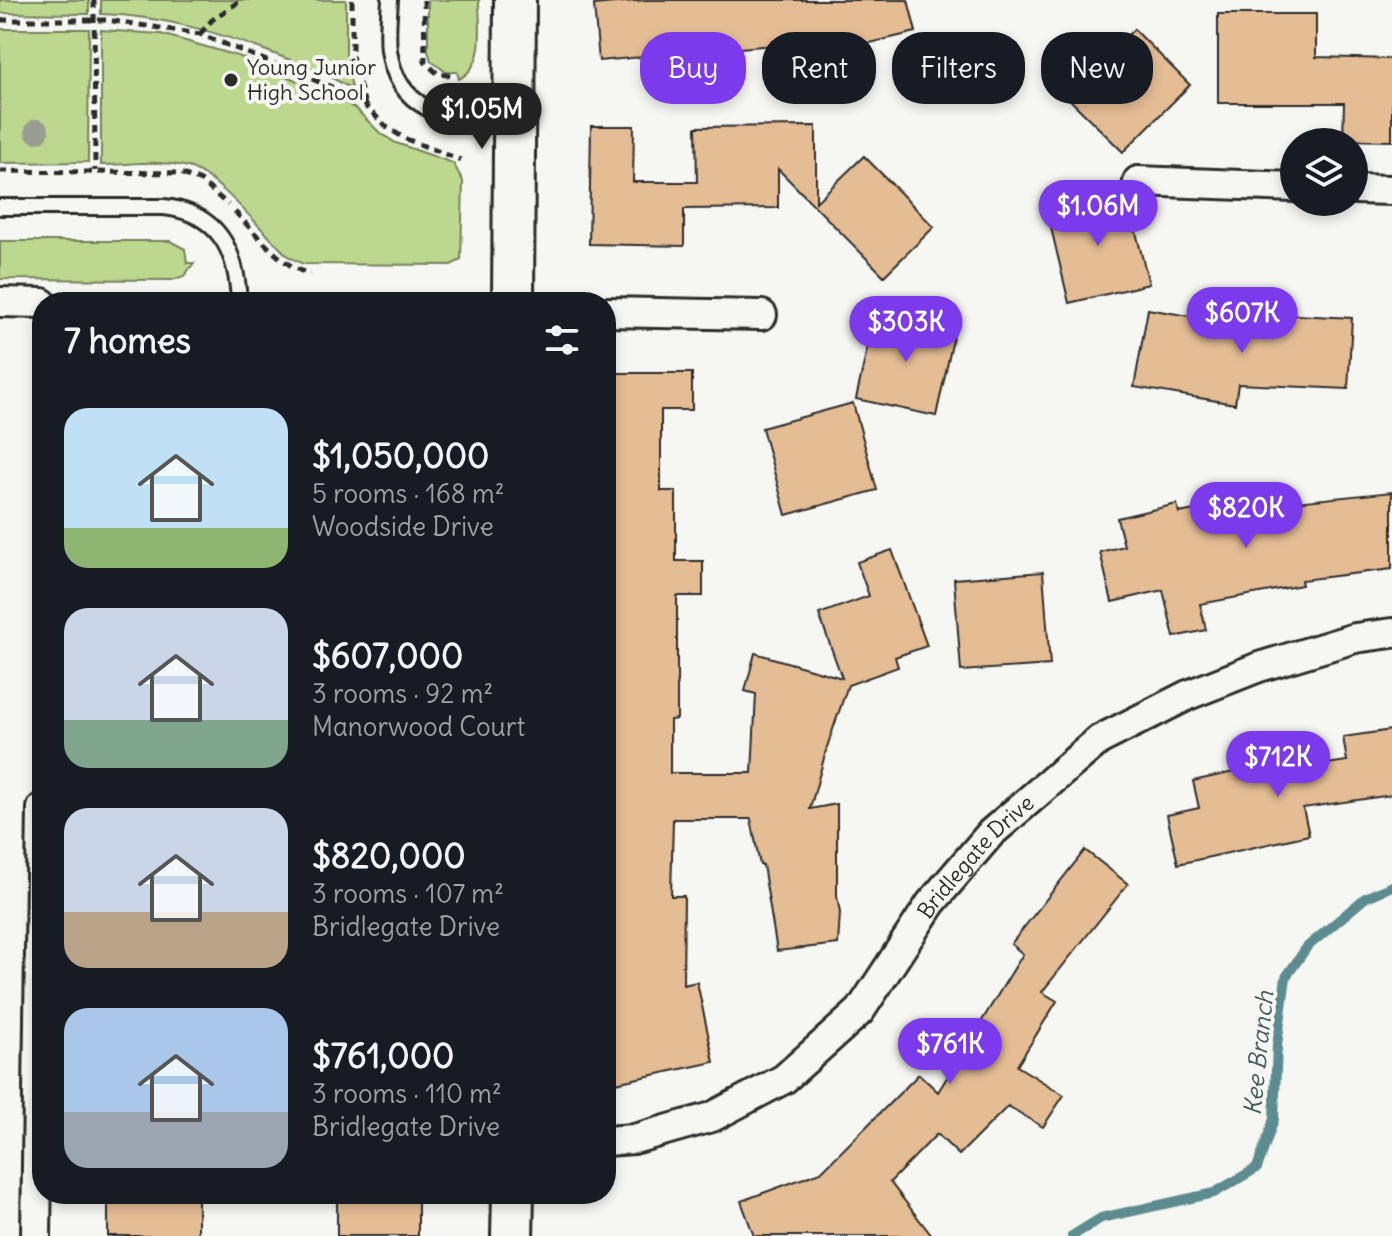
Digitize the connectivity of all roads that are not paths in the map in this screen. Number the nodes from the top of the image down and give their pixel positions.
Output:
1 (390, 0) edge
2 (515, 0) edge
3 (514, 127) junction
4 (1138, 181) dead end
5 (1280, 186) edge
6 (1368, 189) edge
7 (1392, 190) edge
8 (0, 207) edge
9 (238, 292) edge
10 (513, 292) edge
11 (0, 302) edge
12 (32, 303) edge
13 (616, 312) edge
14 (762, 315) dead end
15 (1392, 633) edge
16 (616, 1140) edge
17 (36, 1204) edge
18 (513, 1204) edge
19 (36, 1236) edge
20 (512, 1236) edge

1 - 3 lane
2 - 3 street
3 - 10 street
4 - 5 street
6 - 7 street
8 - 9 lane
11 - 12 street
13 - 14 street
15 - 16 street, Bridlegate Drive
17 - 19 street
18 - 20 street

